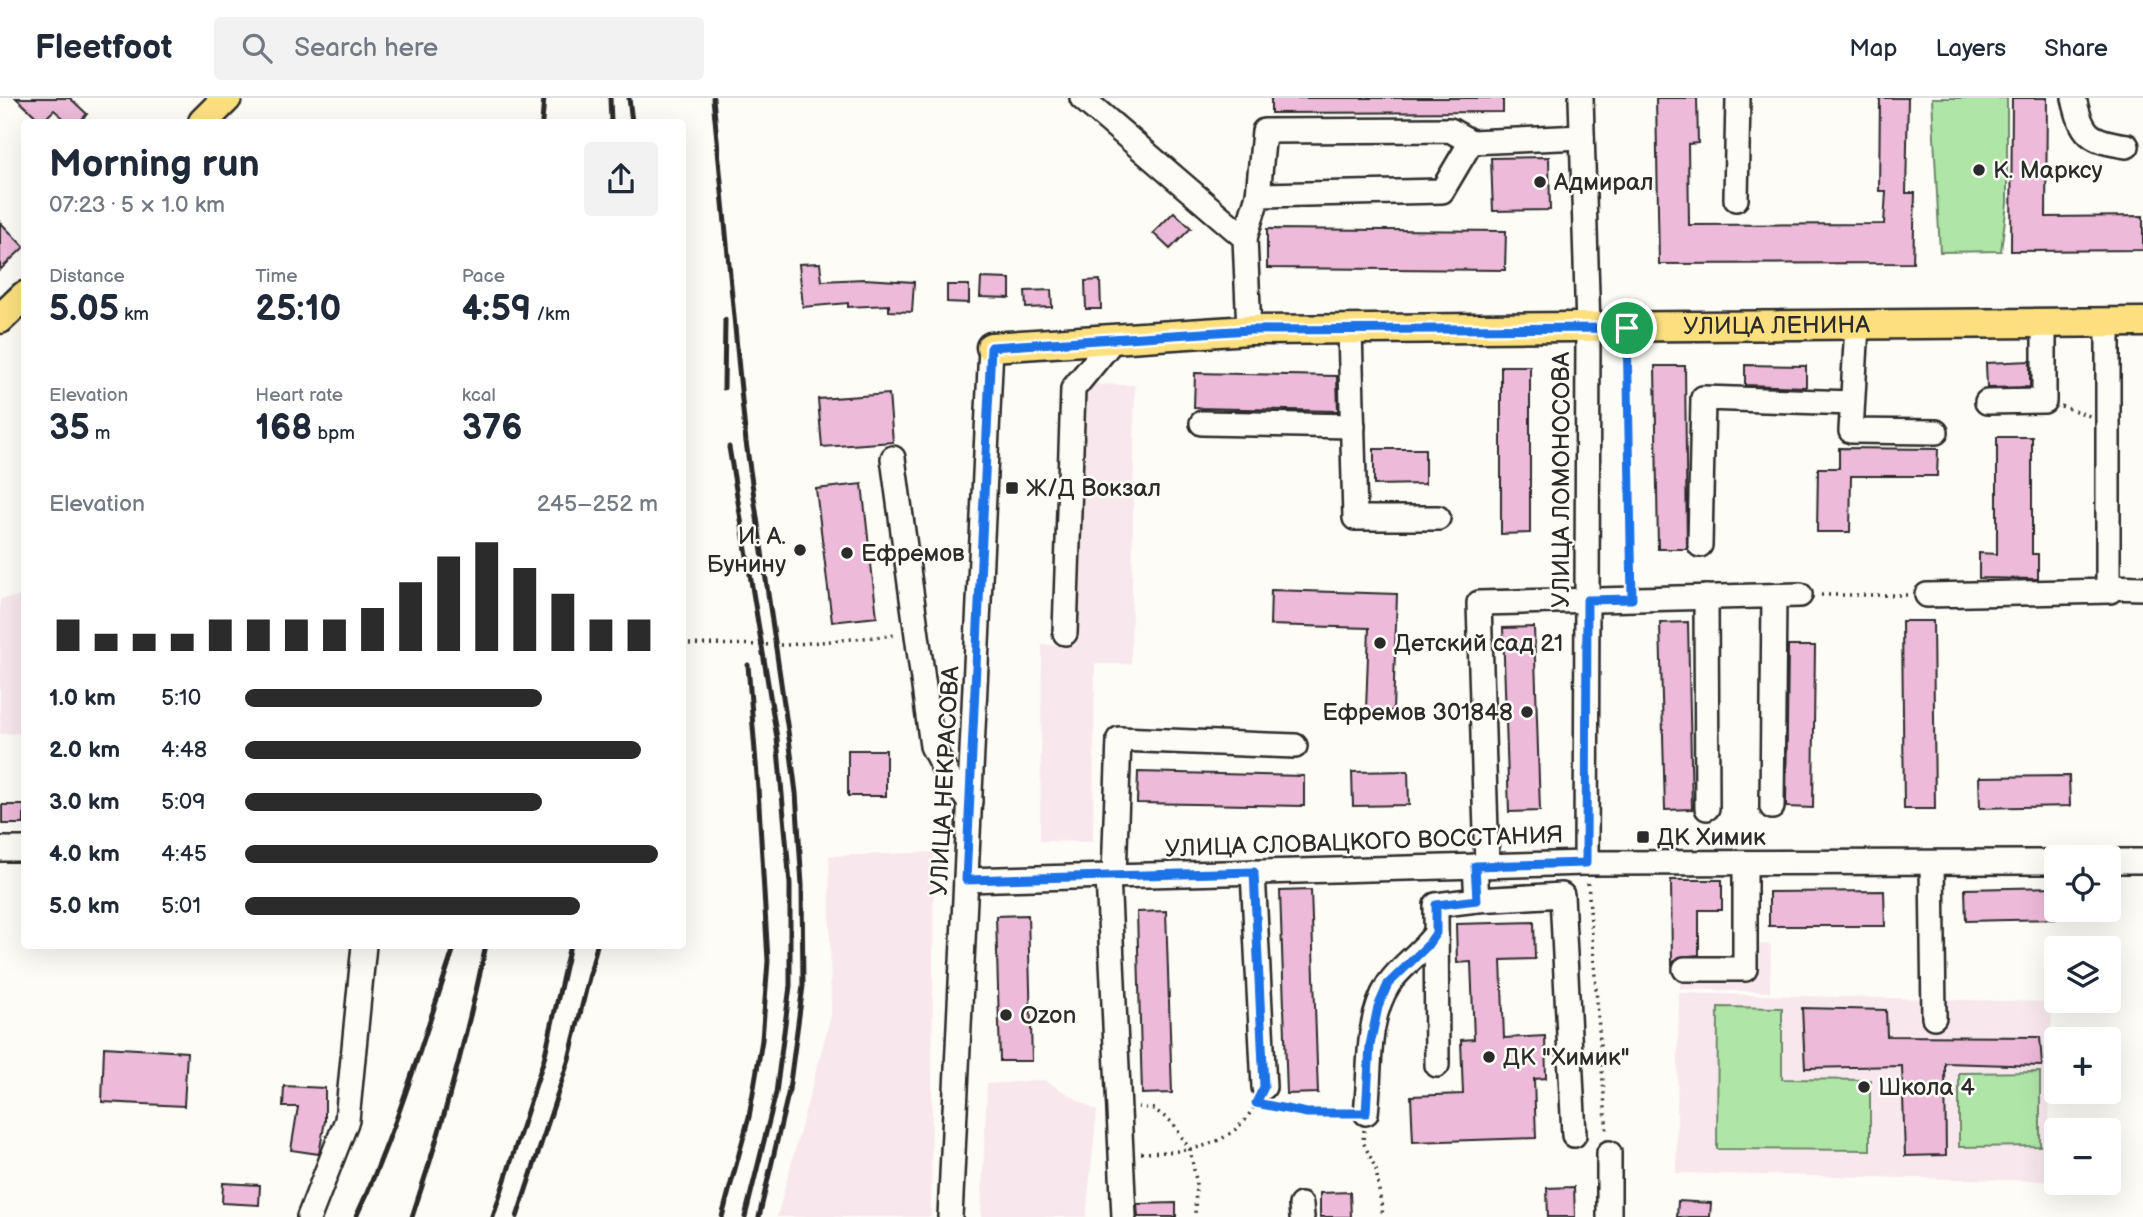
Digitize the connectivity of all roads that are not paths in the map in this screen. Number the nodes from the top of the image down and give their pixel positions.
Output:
1 (227, 98) edge
2 (1082, 98) edge
3 (1581, 98) edge
4 (1738, 98) edge
5 (2074, 98) edge
6 (206, 119) edge
7 (1582, 137) junction
8 (1471, 142) junction
9 (2127, 146) dead end
10 (1258, 195) junction
11 (1735, 199) dead end
12 (1245, 238) junction
13 (21, 299) edge
14 (0, 319) edge
15 (2143, 322) edge
16 (2044, 323) junction
17 (2108, 323) junction
18 (1857, 325) junction
19 (1588, 328) junction
20 (1249, 330) junction
21 (1350, 330) junction
22 (1114, 339) junction
23 (991, 347) joint
24 (1987, 402) dead end
25 (1853, 403) junction
26 (1202, 423) dead end
27 (1353, 426) junction
28 (1936, 432) dead end
29 (893, 458) dead end
30 (1438, 518) dead end
31 (1700, 545) dead end
32 (2108, 587) junction
33 (2143, 588) edge
34 (1801, 595) road end
35 (1927, 595) road end
36 (1774, 596) junction
37 (1706, 597) junction
38 (1587, 600) junction
39 (1065, 633) dead end
40 (1295, 746) dead end
41 (970, 801) junction
42 (1772, 807) dead end
43 (1707, 808) dead end
44 (0, 849) edge
45 (21, 849) edge
46 (2121, 861) edge
47 (2143, 861) edge
48 (2044, 862) edge
49 (1586, 863) junction
50 (1745, 863) junction
51 (1932, 863) junction
52 (1481, 866) junction
53 (1254, 872) junction
54 (1111, 875) junction
55 (966, 880) junction
56 (1477, 900) junction
57 (1436, 933) junction
58 (364, 949) edge
59 (1685, 969) dead end
60 (1934, 1017) dead end
61 (1437, 1065) dead end
62 (1260, 1095) road end
63 (1366, 1113) road end
64 (1574, 1135) dead end
65 (1609, 1153) road end
66 (309, 1217) edge
67 (950, 1217) edge
68 (1124, 1217) edge
69 (1609, 1217) edge

1 - 6 main road
2 - 12 street
3 - 7 street, УЛИЦА ЛОМОНОСОВА
4 - 11 street
5 - 9 street
7 - 8 street
7 - 19 street, УЛИЦА ЛОМОНОСОВА
8 - 10 street
8 - 10 street
10 - 12 street
12 - 20 street
13 - 14 main road
15 - 17 main road, УЛИЦА ЛЕНИНА
16 - 17 main road, УЛИЦА ЛЕНИНА
16 - 18 main road, УЛИЦА ЛЕНИНА
16 - 24 street
17 - 32 street
18 - 19 main road, УЛИЦА ЛЕНИНА
18 - 25 street
19 - 21 main road, УЛИЦА ЛЕНИНА
19 - 38 street, УЛИЦА ЛОМОНОСОВА
20 - 21 main road, УЛИЦА ЛЕНИНА
20 - 22 main road, УЛИЦА ЛЕНИНА
21 - 27 street
22 - 23 main road, УЛИЦА ЛЕНИНА
22 - 39 street
23 - 41 street, УЛИЦА НЕКРАСОВА
25 - 28 street
25 - 31 street
26 - 27 street
27 - 30 street
29 - 41 street
32 - 33 street
32 - 35 street
34 - 36 street
36 - 37 street
36 - 42 street
37 - 38 street
37 - 43 street
38 - 49 street, УЛИЦА ЛОМОНОСОВА
38 - 52 street
40 - 54 street
41 - 55 street, УЛИЦА НЕКРАСОВА
44 - 45 street
46 - 47 street
48 - 51 street, УЛИЦА СЛОВАЦКОГО ВОССТАНИЯ
49 - 50 street, УЛИЦА СЛОВАЦКОГО ВОССТАНИЯ
49 - 52 street, УЛИЦА СЛОВАЦКОГО ВОССТАНИЯ
50 - 51 street, УЛИЦА СЛОВАЦКОГО ВОССТАНИЯ
50 - 59 street
51 - 60 street
52 - 53 street, УЛИЦА СЛОВАЦКОГО ВОССТАНИЯ
52 - 56 street
53 - 54 street, УЛИЦА СЛОВАЦКОГО ВОССТАНИЯ
53 - 62 street
54 - 55 street, УЛИЦА СЛОВАЦКОГО ВОССТАНИЯ
54 - 68 street
55 - 67 street, УЛИЦА НЕКРАСОВА
56 - 57 street
56 - 64 street
57 - 61 street
57 - 63 street
58 - 66 street
65 - 69 street

